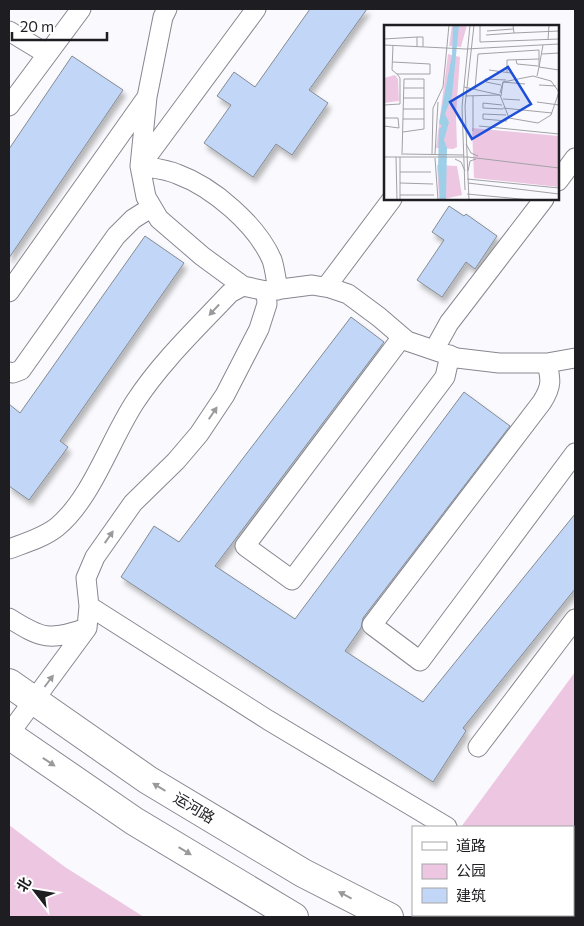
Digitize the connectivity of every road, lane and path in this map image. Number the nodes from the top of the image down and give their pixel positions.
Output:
1 (81, 9) edge
2 (167, 9) edge
3 (256, 9) edge
4 (9, 31) edge
5 (47, 54) junction
6 (147, 97) junction
7 (9, 106) edge
8 (575, 158) edge
9 (140, 166) junction
10 (559, 179) edge
11 (391, 200) edge
12 (543, 200) edge
13 (152, 207) junction
14 (243, 286) junction
15 (326, 287) junction
16 (272, 291) junction
17 (9, 292) edge
18 (402, 337) junction
19 (442, 353) junction
20 (575, 358) edge
21 (547, 363) junction
22 (9, 372) edge
23 (575, 453) edge
24 (12, 545) edge
25 (90, 606) junction
26 (9, 618) edge
27 (575, 618) edge
28 (88, 628) junction
29 (9, 683) edge
30 (34, 701) junction
31 (9, 734) edge
32 (478, 747) dead end
33 (445, 826) edge
34 (294, 917) edge
35 (389, 917) edge

1 - 5 lane
2 - 6 lane
3 - 9 lane
4 - 5 lane
5 - 7 lane
6 - 9 lane
6 - 17 lane
8 - 10 lane
9 - 13 lane
9 - 16 lane
11 - 15 lane
12 - 19 lane
13 - 14 lane
13 - 22 lane
14 - 16 lane
14 -> 24 lane
15 - 16 lane
15 - 18 lane
25 -> 16 lane
18 - 19 lane
18 - 19 lane
19 - 21 lane
20 - 21 lane
21 - 23 lane
25 - 28 lane
25 - 33 lane
26 - 28 lane
27 - 32 lane
30 -> 28 lane
29 - 30 street, 运河路
30 - 31 lane
35 -> 30 street, 运河路
31 -> 34 street

